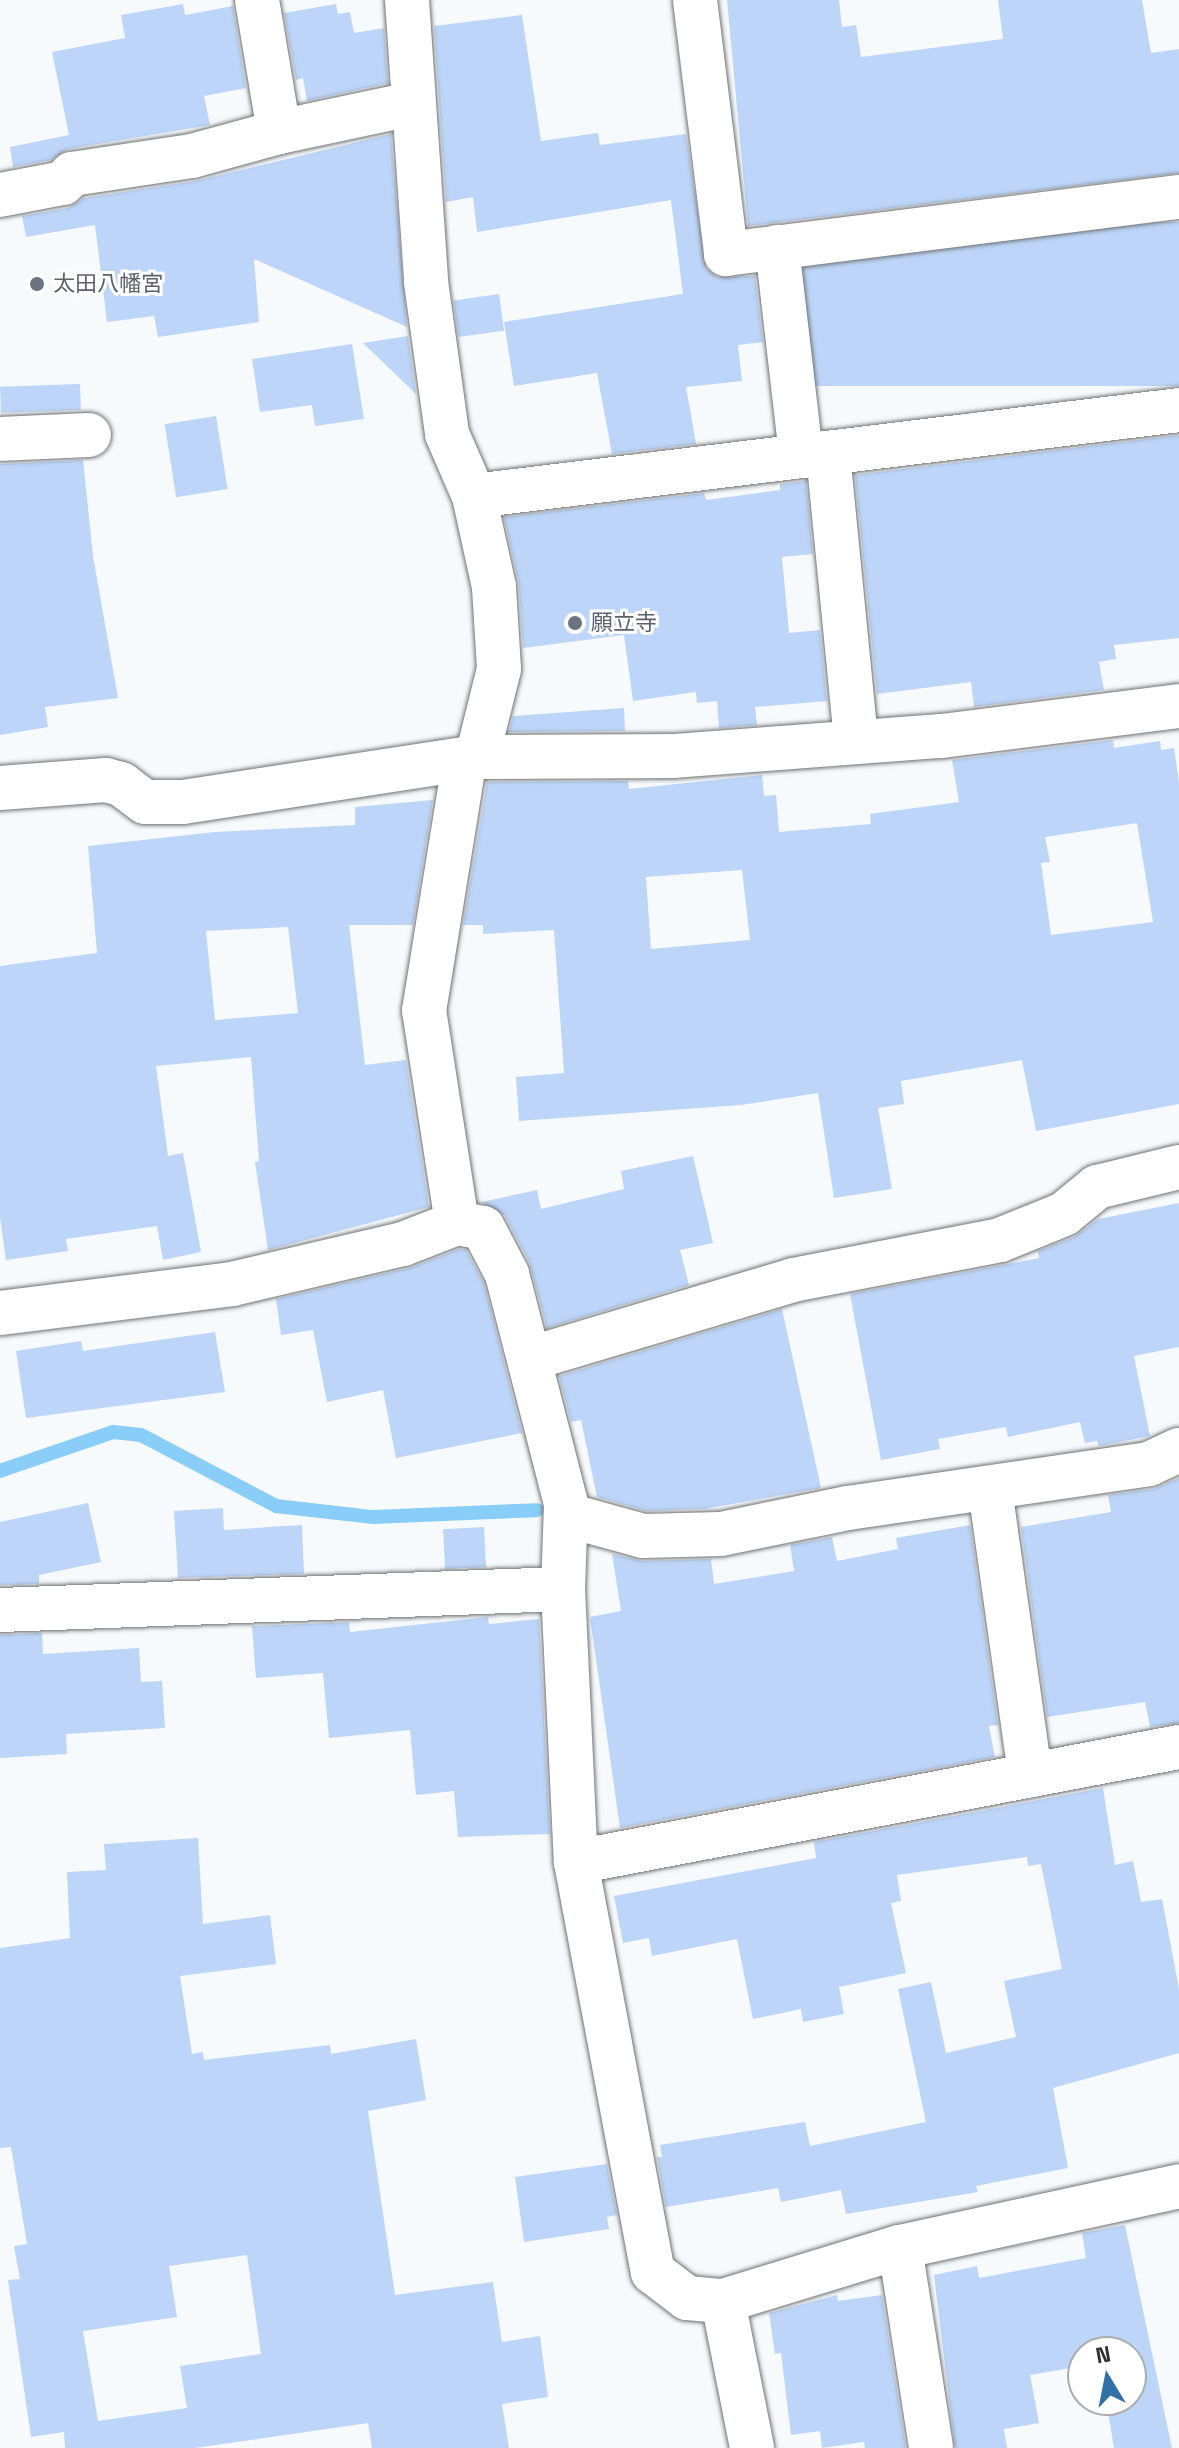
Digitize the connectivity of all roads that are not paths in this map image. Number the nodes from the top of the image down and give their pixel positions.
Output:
1 (257, 0) edge
2 (407, 0) edge
3 (695, 0) edge
4 (411, 104) junction
5 (279, 132) junction
6 (0, 195) edge
7 (1179, 197) edge
8 (777, 247) junction
9 (1179, 410) edge
10 (89, 435) dead end
11 (0, 439) edge
12 (815, 454) junction
13 (474, 496) junction
14 (1179, 706) edge
15 (856, 741) junction
16 (471, 758) junction
17 (0, 788) edge
18 (1179, 1167) edge
19 (457, 1223) junction
20 (0, 1313) edge
21 (532, 1358) junction
22 (1179, 1450) edge
23 (990, 1489) junction
24 (567, 1515) junction
25 (563, 1589) junction
26 (0, 1610) edge
27 (1179, 1747) edge
28 (1030, 1775) junction
29 (576, 1862) junction
30 (1179, 2186) edge
31 (900, 2247) junction
32 (723, 2301) junction
33 (752, 2448) edge
34 (931, 2448) edge

1 - 5 street
2 - 4 street
3 - 8 street
4 - 5 street
4 - 13 street
5 - 6 street
7 - 8 street
8 - 12 street
9 - 12 street
10 - 11 street
12 - 13 street
12 - 15 street
13 - 16 street
14 - 15 street
15 - 16 street
16 - 17 street
16 - 19 street
18 - 21 street
19 - 20 street
19 - 21 street
21 - 24 street
22 - 23 street
23 - 24 street
23 - 28 street
24 - 25 street
25 - 26 street
25 - 29 street
27 - 28 street
28 - 29 street
29 - 32 street
30 - 31 street
31 - 32 street
31 - 34 street
32 - 33 street

